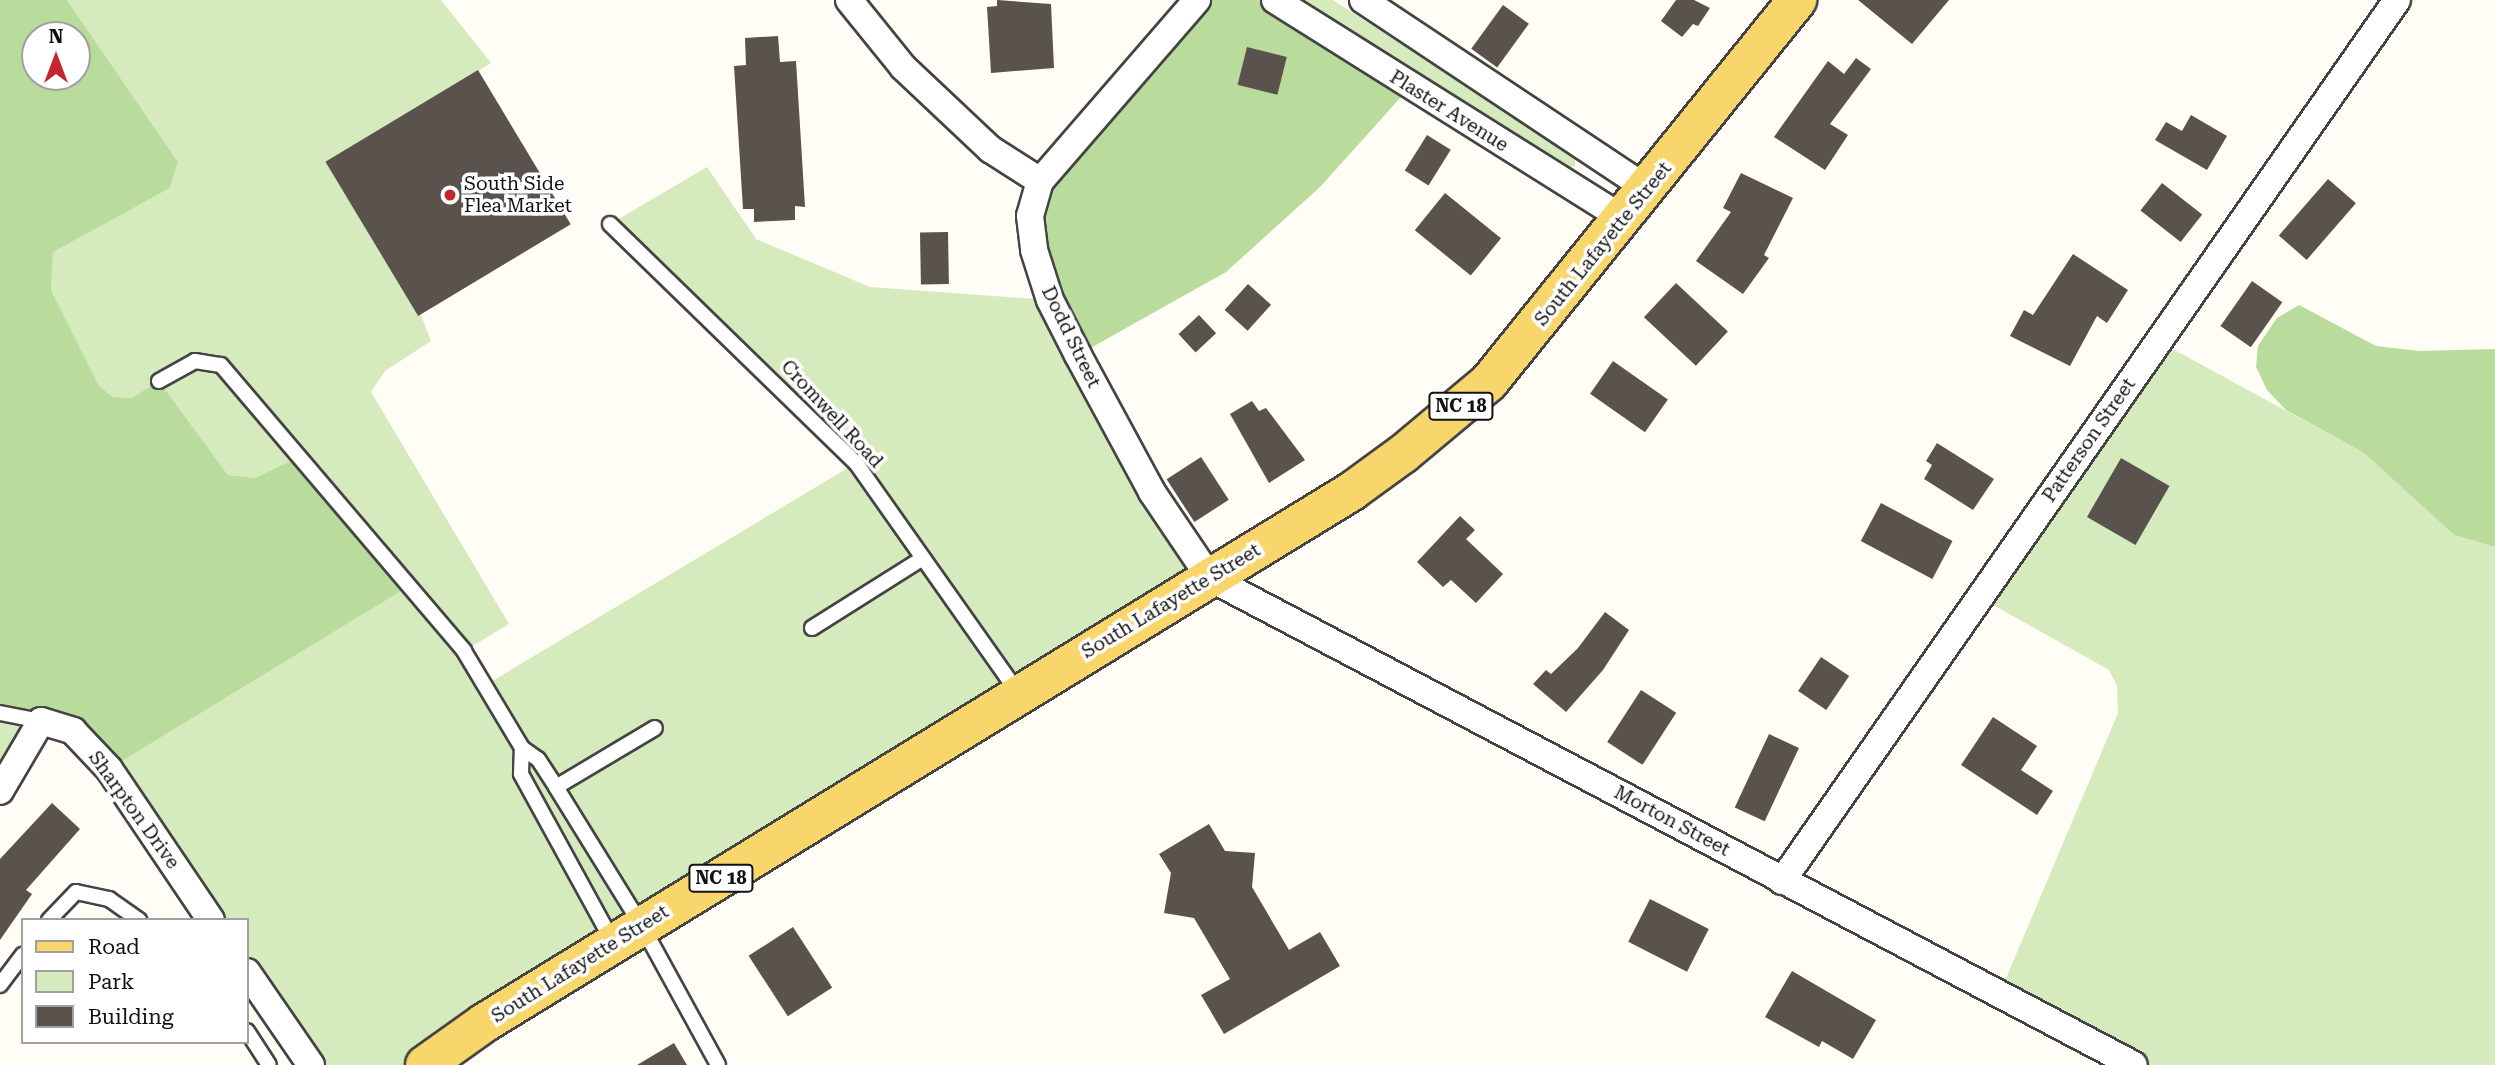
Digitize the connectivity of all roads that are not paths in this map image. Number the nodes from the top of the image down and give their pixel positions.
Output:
1 (849, 0) edge
2 (1197, 0) edge
3 (1275, 0) edge
4 (1363, 0) edge
5 (1797, 0) edge
6 (2397, 0) edge
7 (1040, 181) junction
8 (1648, 190) junction
9 (1625, 219) junction
10 (610, 224) dead end
11 (159, 381) dead end
12 (923, 558) junction
13 (1210, 578) junction
14 (812, 628) dead end
15 (1018, 693) junction
16 (0, 713) edge
17 (41, 721) junction
18 (655, 728) dead end
19 (522, 748) junction
20 (556, 787) junction
21 (0, 791) edge
22 (1782, 881) junction
23 (51, 918) edge
24 (136, 918) edge
25 (210, 918) edge
26 (628, 935) junction
27 (21, 958) edge
28 (248, 973) edge
29 (0, 985) edge
30 (248, 1032) edge
31 (270, 1065) edge
32 (311, 1065) edge
33 (425, 1065) edge
34 (718, 1065) edge
35 (2134, 1065) edge

1 - 7 street
2 - 7 street, Dodd Street
3 - 9 street, Plaster Avenue
4 - 8 street
5 - 8 main road, South Lafayette Street / NC 18
6 - 22 street, Patterson Street
7 - 13 street, Dodd Street
8 - 9 main road, South Lafayette Street / NC 18
9 - 13 main road, South Lafayette Street / NC 18
10 - 12 lane, Cromwell Road
11 - 19 lane
12 - 14 lane
12 - 15 lane, Cromwell Road
13 - 15 main road, South Lafayette Street / NC 18
13 - 22 street, Morton Street
15 - 26 main road, South Lafayette Street / NC 18
16 - 17 lane, Sharpton Drive
17 - 21 street
17 - 25 street, Sharpton Drive
18 - 20 lane
19 - 20 lane
19 - 26 lane
20 - 26 lane
22 - 35 street, Morton Street
23 - 24 lane
26 - 33 main road, South Lafayette Street / NC 18
26 - 34 lane
27 - 29 lane
28 - 32 street
30 - 31 lane

